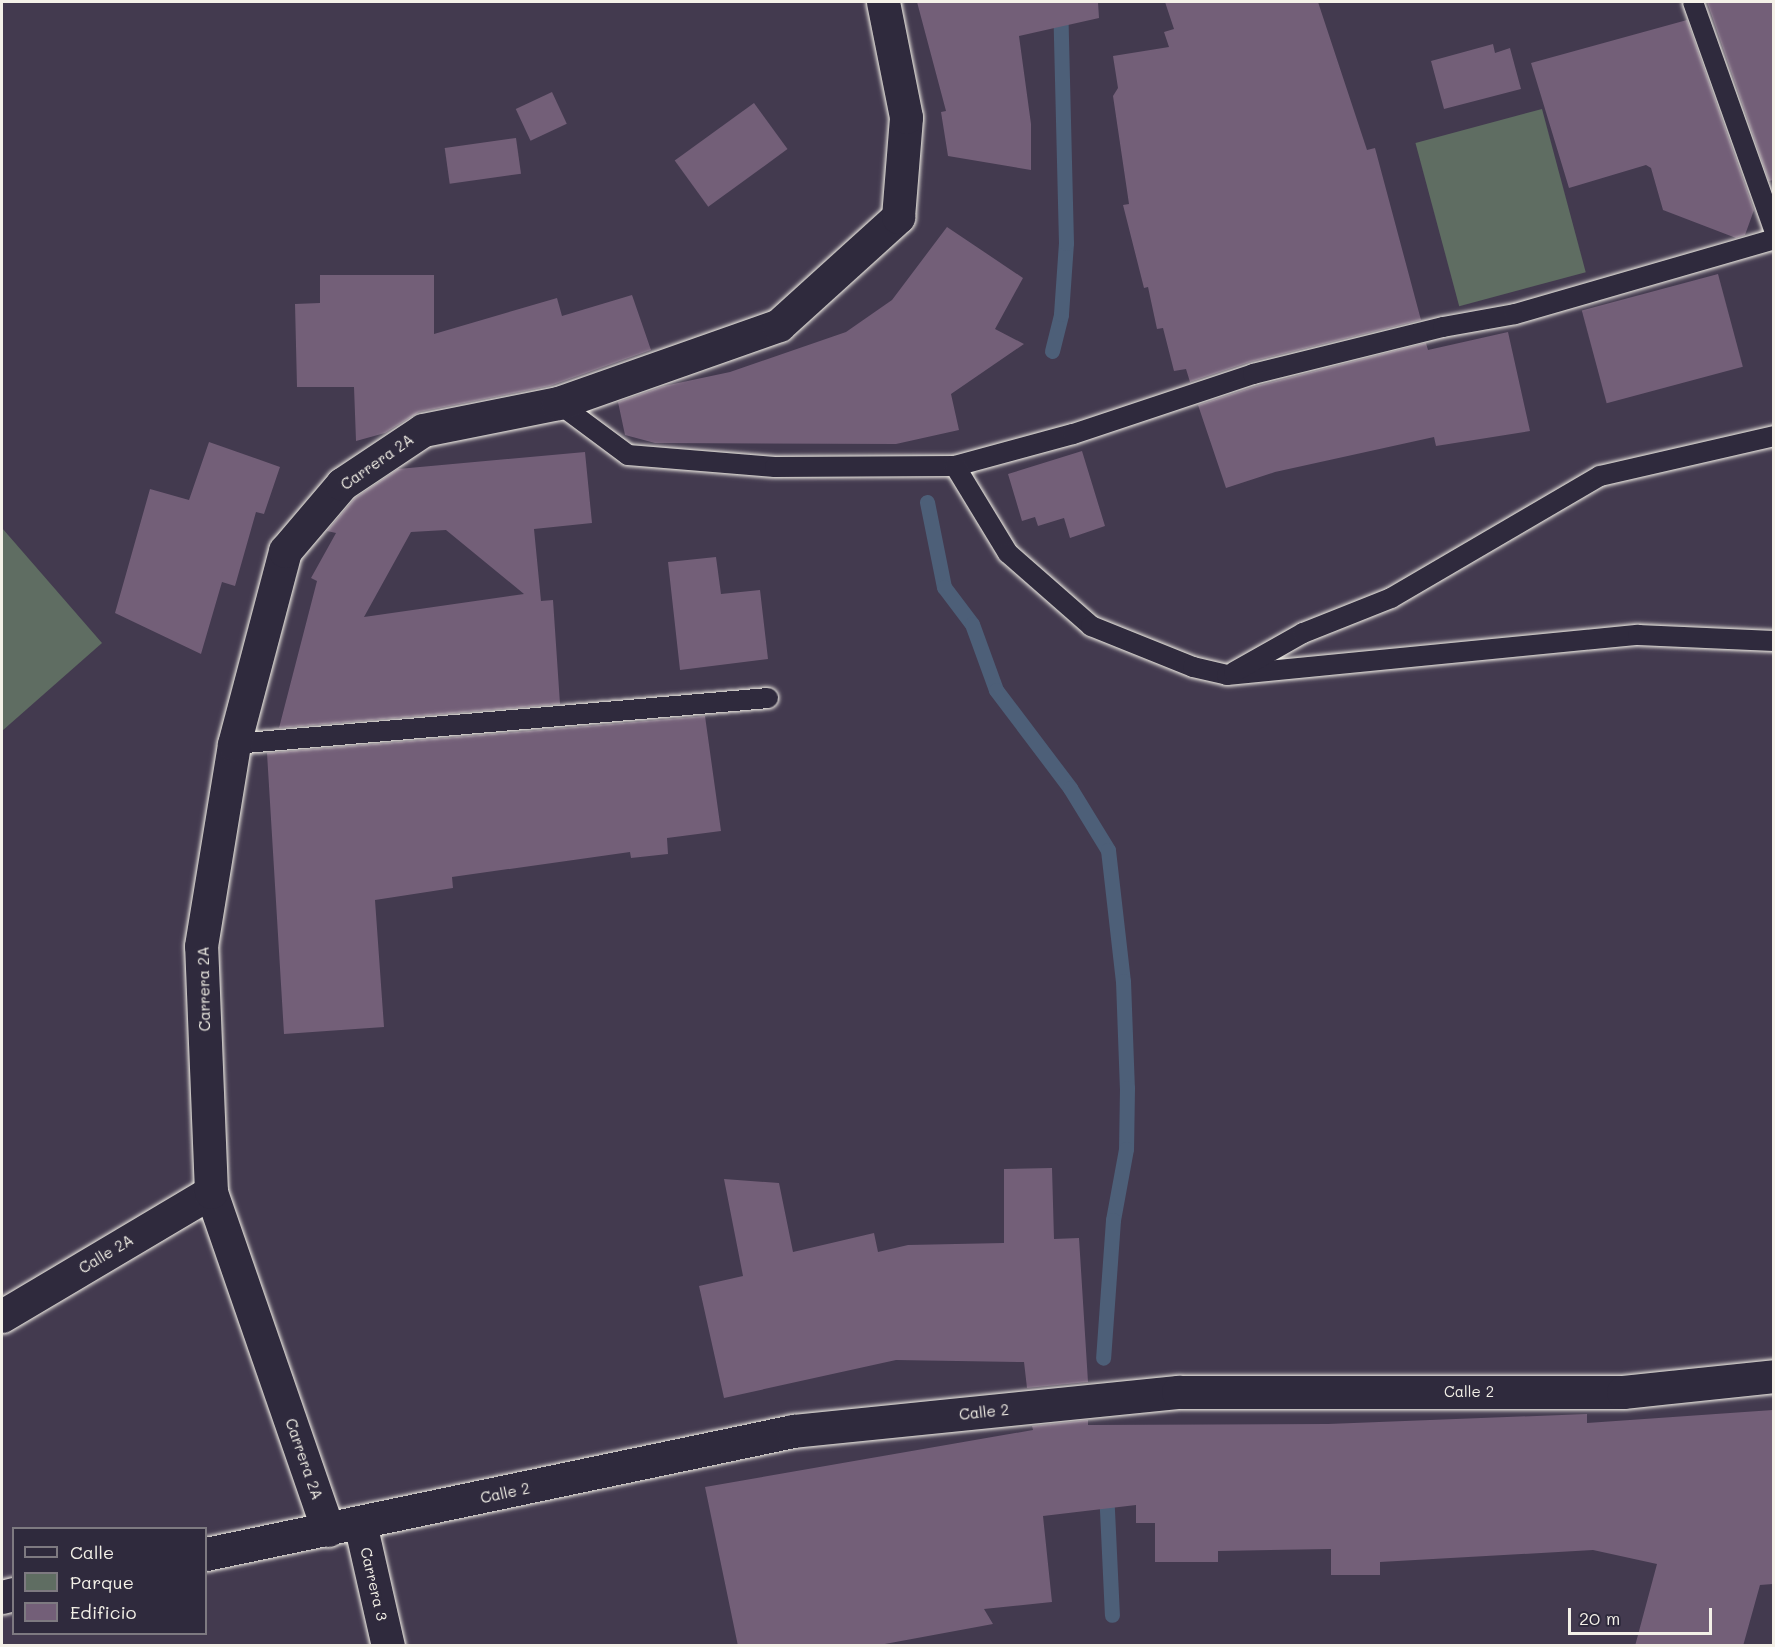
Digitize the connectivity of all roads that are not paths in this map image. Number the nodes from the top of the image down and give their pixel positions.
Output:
1 (883, 2) edge
2 (1693, 2) edge
3 (1773, 230) edge
4 (1773, 239) edge
5 (558, 403) junction
6 (1773, 435) edge
7 (956, 466) junction
8 (1773, 641) edge
9 (1227, 675) junction
10 (768, 698) dead end
11 (234, 744) junction
12 (211, 1192) junction
13 (2, 1316) edge
14 (1773, 1376) edge
15 (360, 1523) junction
16 (328, 1530) junction
17 (207, 1554) edge
18 (388, 1646) edge

1 - 5 street
2 - 3 lane
4 - 7 lane
5 - 7 lane
5 - 11 street, Carrera 2A
6 - 9 lane
7 - 9 lane
8 - 9 lane
10 - 11 lane
11 - 12 street, Carrera 2A
12 - 13 street, Calle 2A
12 - 16 street, Carrera 2A
14 - 15 street, Calle 2
15 - 16 street, Calle 2
15 - 18 street, Carrera 3
16 - 17 street, Calle 2

